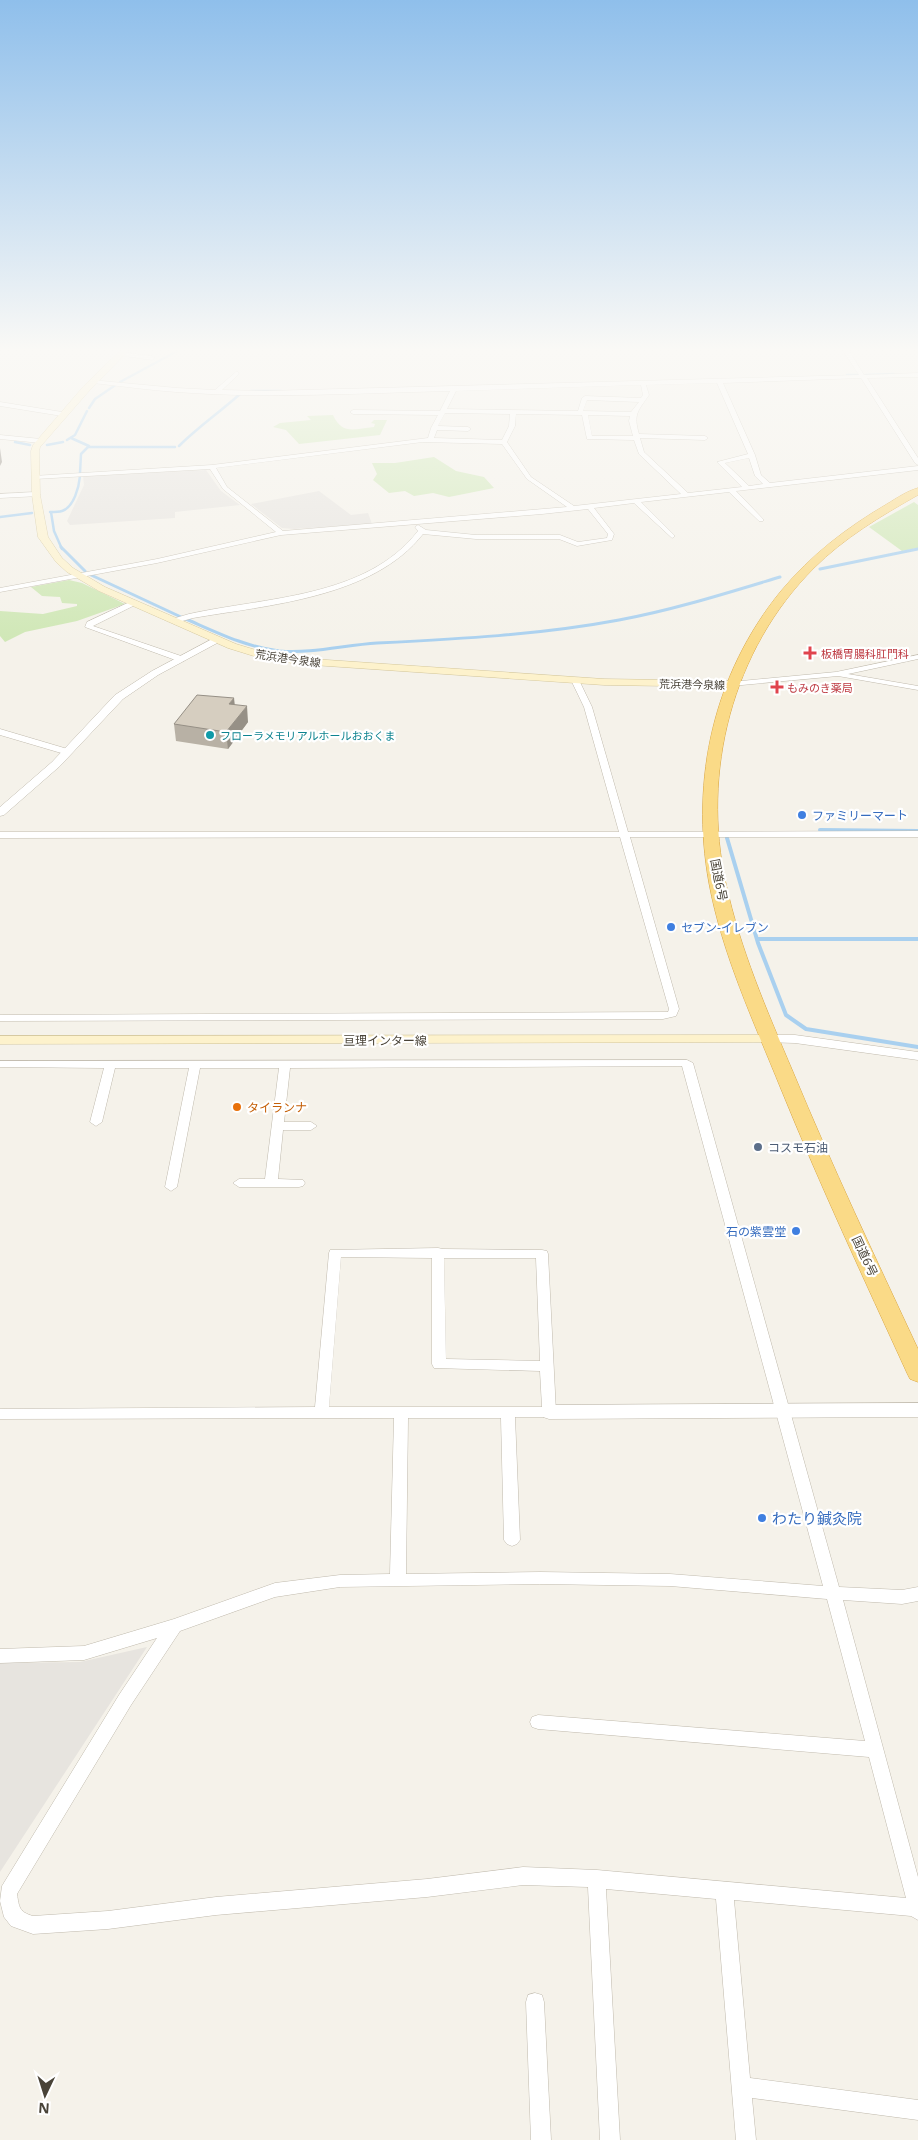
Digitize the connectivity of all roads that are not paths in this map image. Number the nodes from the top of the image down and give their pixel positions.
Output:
1 (36, 449) edge
2 (359, 449) edge
3 (509, 449) edge
4 (640, 449) edge
5 (749, 449) edge
6 (909, 449) edge
7 (752, 455) junction
8 (918, 463) edge
9 (212, 467) junction
10 (918, 468) edge
11 (35, 476) junction
12 (768, 485) junction
13 (747, 488) junction
14 (731, 490) junction
15 (918, 491) edge
16 (36, 494) junction
17 (0, 496) edge
18 (688, 496) junction
19 (638, 502) junction
20 (590, 507) junction
21 (574, 509) junction
22 (469, 518) junction
23 (761, 520) dead end
24 (415, 523) junction
25 (422, 531) junction
26 (480, 532) junction
27 (281, 533) junction
28 (672, 536) dead end
29 (136, 564) junction
30 (151, 570) dead end
31 (78, 575) junction
32 (0, 590) edge
33 (135, 603) junction
34 (175, 621) junction
35 (216, 640) junction
36 (918, 656) edge
37 (181, 659) junction
38 (836, 674) junction
39 (575, 680) junction
40 (731, 684) junction
41 (918, 688) edge
42 (0, 732) edge
43 (68, 752) junction
44 (0, 813) edge
45 (625, 834) junction
46 (711, 834) junction
47 (918, 834) edge
48 (0, 835) edge
49 (0, 1018) edge
50 (770, 1039) junction
51 (0, 1040) edge
52 (918, 1056) edge
53 (0, 1064) edge
54 (110, 1065) junction
55 (195, 1065) junction
56 (285, 1065) junction
57 (96, 1122) dead end
58 (278, 1126) junction
59 (311, 1126) dead end
60 (240, 1183) dead end
61 (271, 1183) junction
62 (299, 1183) dead end
63 (171, 1187) dead end
64 (438, 1252) junction
65 (547, 1366) junction
66 (918, 1373) edge
67 (918, 1410) edge
68 (782, 1411) junction
69 (322, 1412) junction
70 (401, 1412) junction
71 (508, 1412) junction
72 (549, 1412) junction
73 (0, 1414) edge
74 (512, 1540) dead end
75 (398, 1579) junction
76 (833, 1593) junction
77 (918, 1594) edge
78 (174, 1626) junction
79 (0, 1656) edge
80 (538, 1722) dead end
81 (876, 1750) junction
82 (597, 1879) junction
83 (724, 1890) junction
84 (918, 1910) edge
85 (534, 2002) dead end
86 (742, 2087) junction
87 (918, 2110) edge
88 (541, 2140) edge
89 (610, 2140) edge
90 (746, 2140) edge

1 - 11 main road, 荒浜港今泉線
2 - 9 street
3 - 21 street
4 - 18 street
5 - 7 street
6 - 8 street
7 - 12 street
7 - 13 street
9 - 11 street
9 - 27 street
10 - 12 street
11 - 16 main road, 荒浜港今泉線
12 - 13 street
13 - 14 street
14 - 18 street
14 - 23 street
15 - 40 highway, 国道6号
16 - 17 street
16 - 31 main road, 荒浜港今泉線
18 - 19 street
19 - 20 street
19 - 28 street
20 - 21 street
20 - 26 street
21 - 22 street
22 - 24 street
22 - 26 street
24 - 25 street
24 - 27 street
25 - 26 street
25 - 34 street
27 - 29 street
29 - 30 street
29 - 31 street
31 - 32 street
31 - 33 main road, 荒浜港今泉線
33 - 34 main road, 荒浜港今泉線
33 - 37 street
34 - 35 main road, 荒浜港今泉線
35 - 37 street
35 - 39 main road, 荒浜港今泉線
36 - 38 street
37 - 43 street
38 - 40 street
38 - 41 street
39 - 40 main road, 荒浜港今泉線
39 - 45 street
40 - 46 highway, 国道6号
42 - 43 street
43 - 44 street
45 - 46 street
45 - 48 street
45 - 49 street
46 - 47 street
46 - 50 highway, 国道6号
50 - 51 main road, 亘理インター線
50 - 52 street
50 - 66 highway, 国道6号
53 - 54 street
54 - 55 street
54 - 57 street
55 - 56 street
55 - 63 street
56 - 58 street
56 - 68 street
58 - 59 street
58 - 61 street
60 - 61 street
61 - 62 street
64 - 65 street
64 - 65 street
64 - 69 street
65 - 72 street
67 - 68 street
68 - 72 street
68 - 76 street
69 - 70 street
69 - 73 street
70 - 71 street
70 - 75 street
71 - 72 street
71 - 74 street
75 - 76 street
75 - 78 street
76 - 77 street
76 - 81 street
78 - 79 street
78 - 82 street
80 - 81 street
81 - 84 street
82 - 83 street
82 - 89 street
83 - 84 street
83 - 86 street
85 - 88 street
86 - 87 street
86 - 90 street

